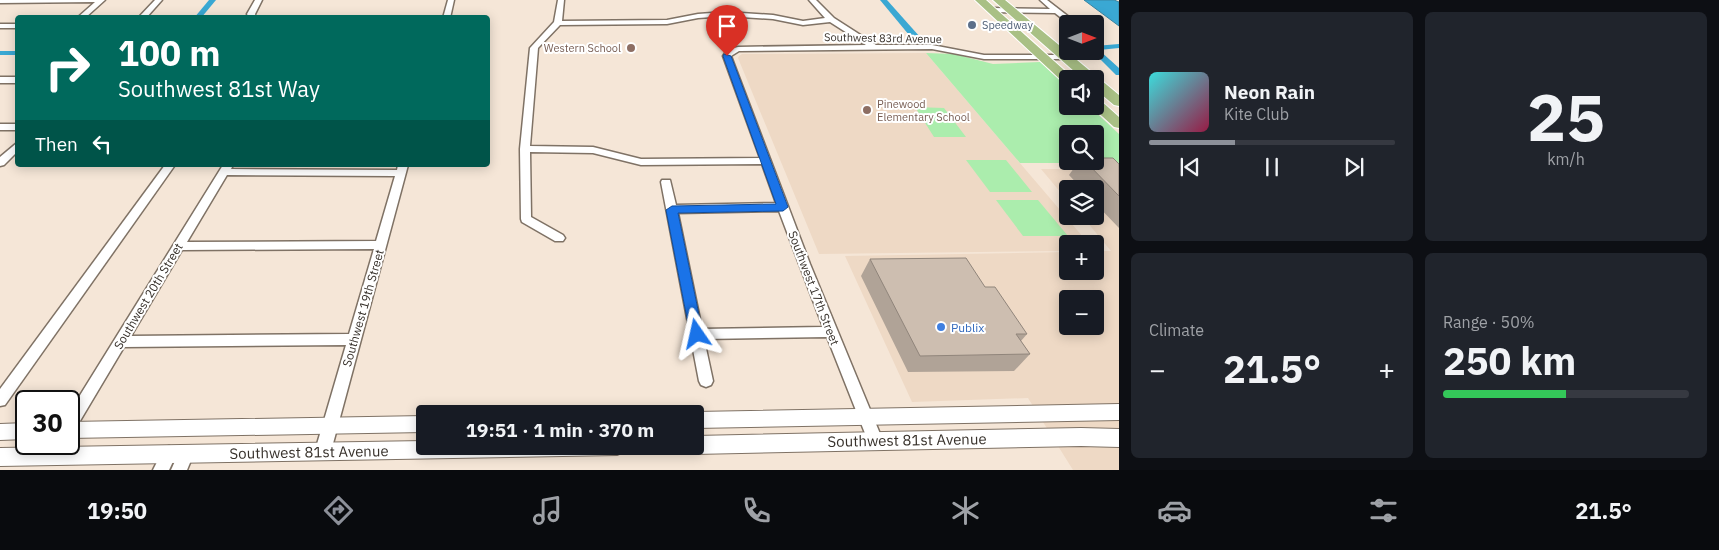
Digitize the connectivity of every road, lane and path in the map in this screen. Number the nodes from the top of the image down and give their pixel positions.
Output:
1 (102, 0) edge
2 (159, 0) edge
3 (259, 0) edge
4 (451, 0) edge
5 (561, 0) edge
6 (812, 0) edge
7 (980, 0) edge
8 (1043, 0) edge
9 (0, 1) edge
10 (995, 5) edge
11 (1010, 10) junction
12 (1057, 10) junction
13 (84, 15) edge
14 (144, 15) edge
15 (252, 15) edge
16 (447, 15) edge
17 (1063, 15) edge
18 (831, 20) junction
19 (558, 23) junction
20 (0, 26) edge
21 (15, 26) edge
22 (875, 48) junction
23 (1059, 51) edge
24 (730, 52) joint
25 (1044, 57) junction
26 (1059, 57) edge
27 (1069, 60) edge
28 (1081, 70) edge
29 (1059, 71) edge
30 (0, 80) edge
31 (15, 80) edge
32 (1104, 90) edge
33 (1119, 102) edge
34 (1104, 110) edge
35 (1119, 124) edge
36 (0, 127) edge
37 (15, 127) edge
38 (15, 148) edge
39 (525, 148) junction
40 (765, 161) junction
41 (0, 163) edge
42 (169, 167) edge
43 (225, 169) edge
44 (402, 169) edge
45 (666, 182) dead end
46 (783, 207) junction
47 (672, 210) junction
48 (559, 238) dead end
49 (381, 245) junction
50 (178, 246) junction
51 (831, 332) junction
52 (697, 334) junction
53 (354, 339) junction
54 (120, 342) junction
55 (706, 381) dead end
56 (0, 400) edge
57 (80, 409) edge
58 (1119, 412) edge
59 (865, 416) junction
60 (704, 420) edge
61 (416, 424) edge
62 (330, 426) junction
63 (80, 428) edge
64 (15, 431) edge
65 (0, 432) edge
66 (1119, 438) edge
67 (875, 441) junction
68 (704, 445) edge
69 (416, 450) edge
70 (323, 452) junction
71 (0, 457) edge
72 (174, 462) edge

1 - 9 street
1 - 13 street
2 - 14 street
3 - 15 street
4 - 16 street
5 - 19 street
6 - 18 street
7 - 10 main road
8 - 12 street
10 - 11 main road
10 - 25 main road
11 - 12 street
11 - 23 main road
12 - 17 street
18 - 19 street
18 - 22 street
19 - 39 street
20 - 21 street
22 - 24 street, Southwest 83rd Avenue
22 - 25 street, Southwest 83rd Avenue
24 - 40 street, Southwest 17th Street
25 - 26 street, Southwest 83rd Avenue
25 - 29 main road
27 - 28 main road
30 - 31 street
32 - 33 main road
34 - 35 main road
36 - 37 street
38 - 41 street
39 - 40 street
39 - 48 street
40 - 46 street, Southwest 17th Street
42 - 56 street
43 - 44 street
43 - 50 street, Southwest 20th Street
44 - 49 street, Southwest 19th Street
45 - 47 street
46 - 47 street
46 - 51 street, Southwest 17th Street
47 - 52 street
49 - 50 street
49 - 53 street, Southwest 19th Street
50 - 54 street, Southwest 20th Street
51 - 52 street
51 - 59 street, Southwest 17th Street
52 - 55 street
53 - 54 street
53 - 62 street, Southwest 19th Street
54 - 57 street, Southwest 20th Street
58 - 59 street, Southwest 81st Avenue
59 - 60 street, Southwest 81st Avenue
59 - 67 street, Southwest 17th Street
61 - 62 street, Southwest 81st Avenue
62 - 63 street, Southwest 81st Avenue
62 - 70 street, Southwest 19th Street
64 - 65 street
66 - 67 street, Southwest 81st Avenue
67 - 68 street, Southwest 81st Avenue
69 - 70 street, Southwest 81st Avenue
70 - 72 street, Southwest 81st Avenue
71 - 72 street, Southwest 81st Avenue

